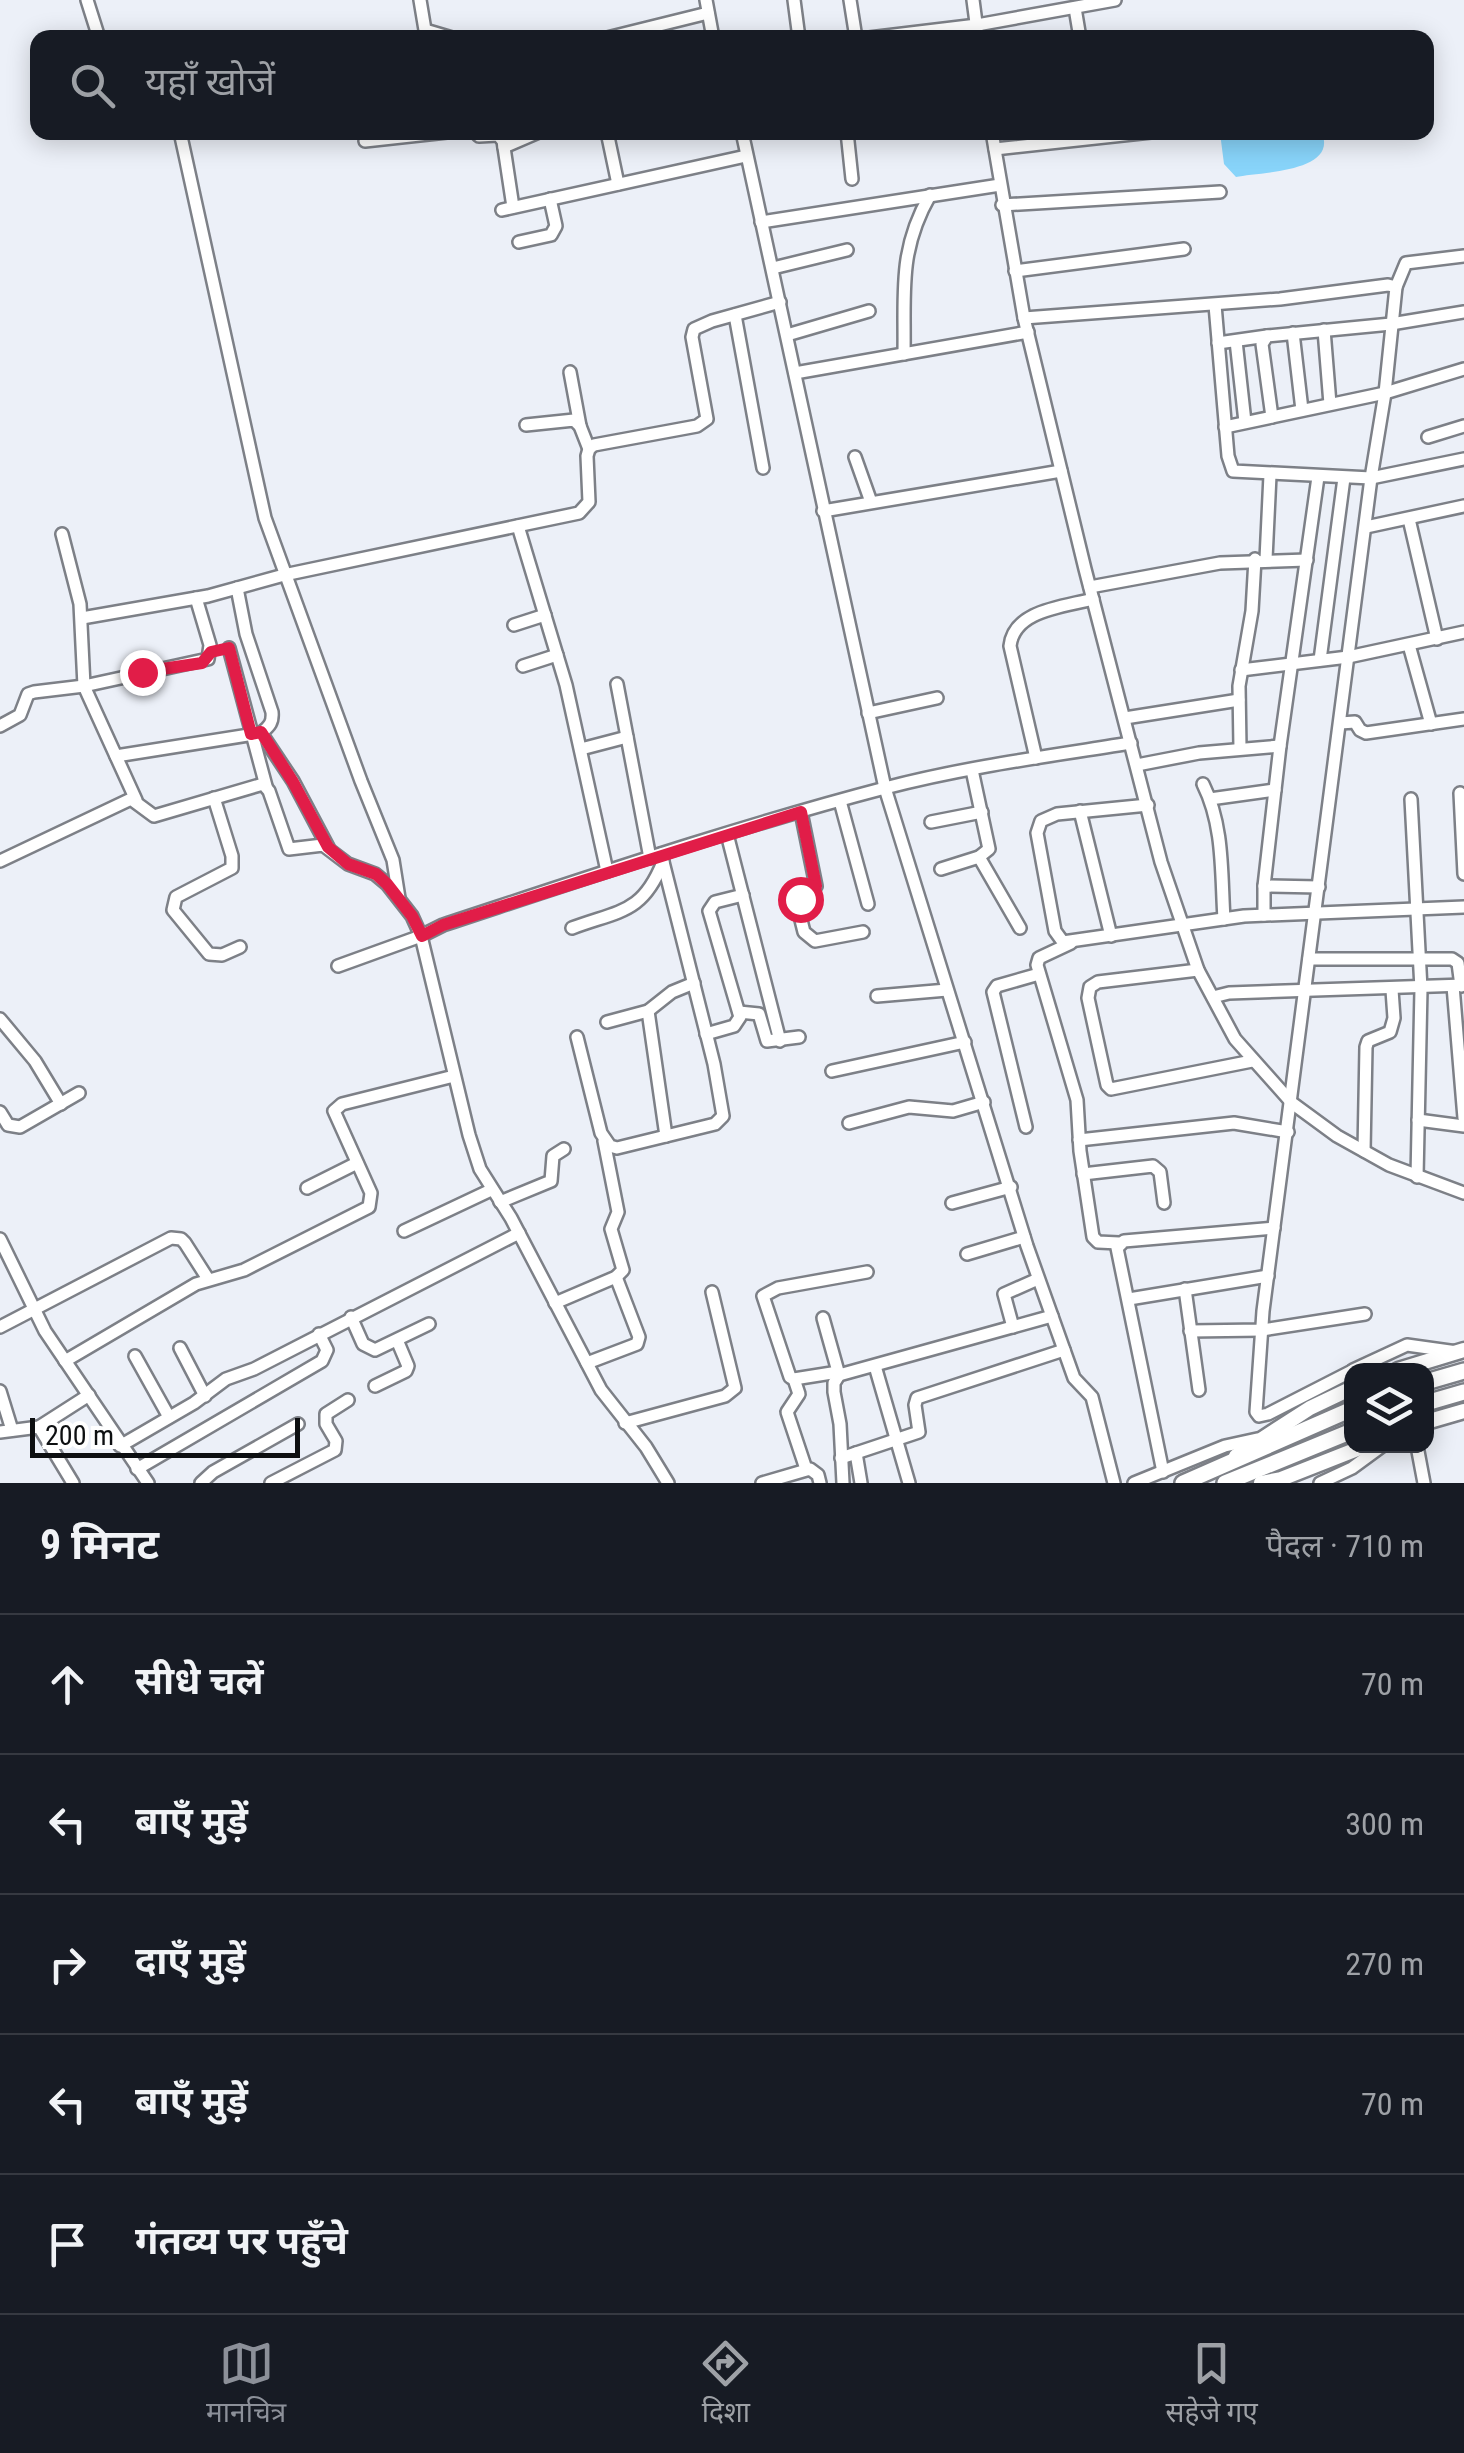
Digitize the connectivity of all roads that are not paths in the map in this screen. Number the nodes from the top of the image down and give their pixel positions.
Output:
1 (87, 0) edge
2 (420, 0) edge
3 (794, 0) edge
4 (850, 0) edge
5 (974, 0) edge
6 (1115, 0) edge
7 (707, 6) edge
8 (1075, 8) junction
9 (96, 30) edge
10 (425, 30) edge
11 (632, 30) edge
12 (798, 30) edge
13 (855, 30) edge
14 (977, 30) edge
15 (981, 30) edge
16 (1079, 30) edge
17 (182, 140) edge
18 (381, 140) edge
19 (500, 140) edge
20 (520, 140) edge
21 (609, 140) edge
22 (743, 140) edge
23 (848, 140) edge
24 (993, 140) edge
25 (1078, 140) edge
26 (365, 142) dead end
27 (504, 147) junction
28 (995, 149) junction
29 (746, 156) junction
30 (852, 180) dead end
31 (618, 184) junction
32 (1000, 185) junction
33 (1220, 192) dead end
34 (930, 196) junction
35 (550, 199) junction
36 (1002, 204) junction
37 (761, 222) junction
38 (518, 242) dead end
39 (1184, 249) dead end
40 (847, 250) dead end
41 (1464, 256) edge
42 (773, 268) junction
43 (1014, 271) junction
44 (1396, 288) junction
45 (780, 302) junction
46 (1215, 305) junction
47 (869, 311) dead end
48 (1464, 312) edge
49 (736, 314) junction
50 (1024, 318) junction
51 (1391, 324) junction
52 (1324, 330) junction
53 (1028, 332) junction
54 (1293, 333) junction
55 (787, 334) junction
56 (1267, 336) junction
57 (1236, 341) junction
58 (1218, 343) junction
59 (904, 354) junction
60 (1464, 370) edge
61 (570, 372) dead end
62 (795, 373) junction
63 (1385, 393) junction
64 (1330, 404) junction
65 (1302, 410) junction
66 (1272, 416) junction
67 (1245, 422) junction
68 (526, 425) dead end
69 (580, 426) junction
70 (1464, 426) edge
71 (1225, 427) junction
72 (1428, 437) dead end
73 (588, 449) junction
74 (855, 457) dead end
75 (1464, 459) edge
76 (763, 468) dead end
77 (1061, 470) junction
78 (1270, 475) junction
79 (1318, 478) junction
80 (1344, 478) junction
81 (1371, 478) junction
82 (870, 502) junction
83 (1464, 506) edge
84 (823, 511) junction
85 (1409, 519) junction
86 (518, 526) junction
87 (1366, 527) junction
88 (62, 534) dead end
89 (1260, 559) junction
90 (1308, 560) junction
91 (284, 575) junction
92 (237, 588) junction
93 (1091, 593) junction
94 (196, 598) junction
95 (545, 616) junction
96 (82, 618) junction
97 (514, 625) dead end
98 (1464, 632) edge
99 (1436, 638) junction
100 (249, 643) junction
101 (1409, 645) junction
102 (229, 648) junction
103 (211, 652) junction
104 (557, 654) junction
105 (1348, 656) junction
106 (1320, 660) junction
107 (1290, 664) junction
108 (523, 666) dead end
109 (1241, 670) junction
110 (617, 684) dead end
111 (84, 686) junction
112 (937, 698) dead end
113 (1238, 700) junction
114 (868, 713) junction
115 (1125, 718) junction
116 (1464, 720) edge
117 (1340, 723) junction
118 (1431, 724) junction
119 (0, 726) edge
120 (256, 733) junction
121 (627, 737) junction
122 (1131, 744) junction
123 (1280, 746) junction
124 (581, 748) junction
125 (1240, 748) junction
126 (116, 756) junction
127 (1036, 758) junction
128 (1138, 765) junction
129 (972, 770) junction
130 (1202, 784) dead end
131 (266, 786) junction
132 (884, 788) junction
133 (1275, 790) junction
134 (1460, 793) dead end
135 (214, 798) junction
136 (1210, 799) junction
137 (1412, 799) dead end
138 (136, 800) junction
139 (840, 801) junction
140 (1148, 805) junction
141 (801, 812) junction
142 (982, 812) junction
143 (1080, 812) junction
144 (931, 822) dead end
145 (727, 834) junction
146 (328, 847) junction
147 (979, 857) junction
148 (658, 858) junction
149 (0, 861) edge
150 (941, 868) dead end
151 (606, 871) junction
152 (1464, 874) edge
153 (1264, 886) junction
154 (1319, 887) junction
155 (743, 896) junction
156 (399, 898) junction
157 (868, 904) dead end
158 (1464, 907) edge
159 (1418, 909) junction
160 (1315, 914) junction
161 (1264, 915) junction
162 (1224, 919) junction
163 (1181, 925) junction
164 (572, 928) dead end
165 (1020, 928) dead end
166 (862, 932) dead end
167 (422, 936) junction
168 (1111, 936) junction
169 (1071, 942) junction
170 (240, 947) dead end
171 (1419, 958) junction
172 (1310, 959) junction
173 (338, 966) dead end
174 (1198, 970) junction
175 (1039, 974) junction
176 (694, 983) junction
177 (1459, 986) edge
178 (1421, 989) junction
179 (947, 990) junction
180 (1392, 990) junction
181 (1304, 992) junction
182 (877, 996) dead end
183 (1213, 997) junction
184 (648, 1011) junction
185 (739, 1012) junction
186 (608, 1022) dead end
187 (3, 1027) edge
188 (706, 1034) junction
189 (577, 1037) dead end
190 (799, 1037) dead end
191 (780, 1041) junction
192 (965, 1042) junction
193 (1252, 1061) junction
194 (832, 1071) dead end
195 (454, 1076) junction
196 (79, 1094) dead end
197 (984, 1102) junction
198 (1292, 1103) junction
199 (61, 1104) junction
200 (0, 1112) edge
201 (1464, 1118) edge
202 (1418, 1120) junction
203 (848, 1123) dead end
204 (1464, 1126) edge
205 (1026, 1127) dead end
206 (1288, 1132) junction
207 (666, 1136) junction
208 (603, 1139) junction
209 (1080, 1140) junction
210 (564, 1150) dead end
211 (1364, 1151) junction
212 (357, 1163) junction
213 (1083, 1174) junction
214 (1417, 1178) junction
215 (1010, 1187) junction
216 (307, 1188) dead end
217 (491, 1190) junction
218 (1464, 1193) edge
219 (500, 1202) junction
220 (952, 1203) dead end
221 (1164, 1204) dead end
222 (1274, 1228) junction
223 (404, 1231) dead end
224 (519, 1233) junction
225 (1024, 1238) junction
226 (0, 1239) edge
227 (1120, 1243) junction
228 (967, 1254) dead end
229 (867, 1272) dead end
230 (1268, 1276) junction
231 (616, 1277) junction
232 (208, 1279) junction
233 (1038, 1279) junction
234 (1185, 1289) junction
235 (712, 1292) dead end
236 (1128, 1299) junction
237 (555, 1303) junction
238 (33, 1310) junction
239 (1365, 1314) dead end
240 (1052, 1316) junction
241 (350, 1318) junction
242 (823, 1318) dead end
243 (429, 1324) dead end
244 (0, 1327) edge
245 (1013, 1327) junction
246 (1262, 1330) junction
247 (1190, 1331) junction
248 (319, 1334) junction
249 (396, 1340) junction
250 (180, 1348) dead end
251 (1064, 1350) junction
252 (1460, 1351) edge
253 (135, 1356) dead end
254 (65, 1361) junction
255 (587, 1363) junction
256 (1369, 1363) edge
257 (1421, 1363) edge
258 (875, 1366) junction
259 (1464, 1371) edge
260 (838, 1374) junction
261 (1344, 1375) edge
262 (794, 1379) junction
263 (1434, 1380) edge
264 (375, 1386) dead end
265 (1199, 1390) dead end
266 (0, 1392) edge
267 (1344, 1392) edge
268 (1464, 1392) edge
269 (89, 1395) junction
270 (204, 1396) junction
271 (348, 1400) dead end
272 (1434, 1401) edge
273 (1464, 1410) edge
274 (1344, 1412) edge
275 (169, 1418) junction
276 (1434, 1419) edge
277 (298, 1424) dead end
278 (625, 1424) junction
279 (39, 1426) junction
280 (6, 1431) edge
281 (1344, 1434) edge
282 (1259, 1439) junction
283 (897, 1441) junction
284 (120, 1446) junction
285 (1348, 1453) edge
286 (1372, 1453) edge
287 (1418, 1453) edge
288 (856, 1454) junction
289 (841, 1458) junction
290 (1228, 1463) junction
291 (137, 1469) junction
292 (806, 1469) junction
293 (1164, 1472) junction
294 (73, 1483) edge
295 (148, 1483) edge
296 (201, 1483) edge
297 (271, 1483) edge
298 (668, 1483) edge
299 (762, 1483) edge
300 (820, 1483) edge
301 (843, 1483) edge
302 (861, 1483) edge
303 (908, 1483) edge
304 (1114, 1483) edge
305 (1134, 1483) edge
306 (1183, 1483) edge
307 (1225, 1483) edge
308 (1260, 1483) edge
309 (1320, 1483) edge
310 (1424, 1483) edge

1 - 9 street
2 - 10 street
3 - 12 street
4 - 13 street
5 - 14 street
6 - 8 street
7 - 11 street
8 - 15 street
8 - 16 street
17 - 91 street
18 - 26 street
19 - 27 street
20 - 27 street
21 - 31 street
22 - 29 street
23 - 30 street
24 - 28 street
25 - 28 street
27 - 35 street
28 - 32 street
29 - 31 street
29 - 37 street
31 - 35 street
32 - 34 street
32 - 36 street
33 - 36 street
34 - 37 street
34 - 59 street
35 - 38 street
36 - 43 street
37 - 42 street
39 - 43 street
40 - 42 street
41 - 44 street
42 - 45 street
43 - 50 street
44 - 46 street
44 - 51 street
45 - 49 street
45 - 55 street
46 - 50 street
46 - 58 street
47 - 55 street
48 - 51 street
49 - 73 street
49 - 76 street
50 - 53 street
51 - 52 street
51 - 63 street
52 - 54 street
52 - 64 street
53 - 59 street
53 - 77 street
54 - 56 street
54 - 65 street
55 - 62 street
56 - 57 street
56 - 66 street
57 - 58 street
57 - 67 street
58 - 71 street
59 - 62 street
60 - 63 street
61 - 69 street
62 - 84 street
63 - 64 street
63 - 81 street
64 - 65 street
65 - 66 street
66 - 67 street
67 - 71 street
68 - 69 street
69 - 73 street
70 - 72 street
71 - 78 street
73 - 86 street
74 - 82 street
75 - 81 street
77 - 82 street
77 - 93 street
78 - 79 street
78 - 89 street
79 - 80 street
79 - 90 street
80 - 81 street
80 - 106 street
81 - 87 street
82 - 84 street
83 - 85 street
84 - 114 street
85 - 87 street
85 - 99 street
86 - 91 street
86 - 95 street
87 - 105 street
88 - 96 street
89 - 90 street
89 - 93 street
89 - 109 street
90 - 107 street
91 - 92 street
91 - 156 street
92 - 94 street
92 - 100 street
93 - 115 street
93 - 127 street
94 - 96 street
94 - 103 street
95 - 97 street
95 - 104 street
96 - 111 street
98 - 99 street
99 - 101 street
100 - 102 street
100 - 120 street
101 - 105 street
101 - 118 street
102 - 103 street
102 - 120 street
103 - 111 street
104 - 108 street
104 - 124 street
105 - 106 street
105 - 117 street
106 - 107 street
107 - 109 street
107 - 123 street
109 - 113 street
110 - 121 street
111 - 119 street
111 - 126 street
112 - 114 street
113 - 115 street
113 - 125 street
114 - 132 street
115 - 122 street
116 - 118 street
117 - 118 street
117 - 154 street
120 - 126 street
120 - 131 street
120 - 146 street
121 - 124 street
121 - 148 street
122 - 127 street
122 - 128 street
123 - 125 street
123 - 133 street
124 - 151 street
125 - 128 street
126 - 138 street
127 - 129 street
128 - 140 street
129 - 132 street
129 - 142 street
130 - 136 street
131 - 135 street
131 - 146 street
132 - 139 street
132 - 179 street
133 - 136 street
133 - 153 street
134 - 152 street
135 - 138 street
135 - 170 street
136 - 162 street
137 - 159 street
138 - 149 street
139 - 141 street
139 - 157 street
140 - 143 street
140 - 163 street
141 - 145 street
141 - 166 street
142 - 144 street
142 - 147 street
143 - 168 street
143 - 169 street
145 - 148 street
145 - 155 street
146 - 156 street
147 - 150 street
147 - 165 street
148 - 151 street
148 - 164 street
148 - 176 street
151 - 167 street
153 - 154 street
153 - 161 street
154 - 160 street
155 - 185 street
155 - 191 street
156 - 167 street
158 - 159 street
159 - 160 street
159 - 171 street
160 - 161 street
160 - 172 street
161 - 162 street
162 - 163 street
163 - 168 street
163 - 174 street
167 - 173 street
167 - 195 street
168 - 169 street
169 - 175 street
171 - 172 street
171 - 177 street
171 - 178 street
172 - 181 street
174 - 183 street
174 - 193 street
175 - 205 street
175 - 209 street
176 - 184 street
176 - 188 street
177 - 178 street
177 - 201 street
178 - 180 street
178 - 202 street
179 - 182 street
179 - 192 street
180 - 181 street
180 - 211 street
181 - 183 street
181 - 198 street
183 - 193 street
184 - 186 street
184 - 207 street
185 - 188 street
185 - 191 street
187 - 199 street
188 - 207 street
189 - 208 street
190 - 191 street
192 - 194 street
192 - 197 street
193 - 198 street
195 - 212 street
195 - 217 street
196 - 199 street
197 - 203 street
197 - 215 street
198 - 206 street
198 - 211 street
199 - 200 street
202 - 204 street
202 - 214 street
206 - 209 street
206 - 222 street
207 - 208 street
208 - 231 street
209 - 213 street
210 - 219 street
211 - 214 street
212 - 216 street
212 - 232 street
213 - 221 street
213 - 227 street
214 - 218 street
215 - 220 street
215 - 225 street
217 - 219 street
217 - 223 street
219 - 224 street
222 - 227 street
222 - 230 street
224 - 237 street
224 - 241 street
225 - 228 street
225 - 233 street
226 - 238 street
227 - 236 street
229 - 262 street
230 - 234 street
230 - 246 street
231 - 237 street
231 - 255 street
232 - 238 street
232 - 254 street
233 - 240 street
233 - 245 street
234 - 236 street
234 - 247 street
235 - 278 street
236 - 293 street
237 - 255 street
238 - 244 street
238 - 254 street
239 - 246 street
240 - 245 street
240 - 251 street
241 - 248 street
241 - 249 street
242 - 260 street
243 - 249 street
245 - 258 street
246 - 247 street
246 - 261 street
247 - 265 street
248 - 270 street
248 - 291 street
249 - 264 street
250 - 270 street
251 - 283 street
251 - 304 street
252 - 256 street
252 - 257 main road
253 - 275 street
254 - 269 street
255 - 278 street
258 - 260 street
258 - 283 street
259 - 263 highway
260 - 262 street
260 - 289 street
262 - 292 street
266 - 280 street
267 - 282 main road
268 - 272 highway
269 - 279 street
269 - 284 street
270 - 275 street
271 - 297 street
273 - 276 main road
274 - 290 highway
275 - 284 street
277 - 296 street
278 - 298 street
279 - 280 street
279 - 294 street
281 - 307 highway
282 - 290 main road
282 - 293 street
283 - 288 street
283 - 303 street
284 - 291 street
285 - 308 main road
286 - 309 street
287 - 310 street
288 - 289 street
288 - 302 street
289 - 301 street
290 - 306 highway
291 - 295 street
292 - 299 street
292 - 300 street
293 - 305 street

